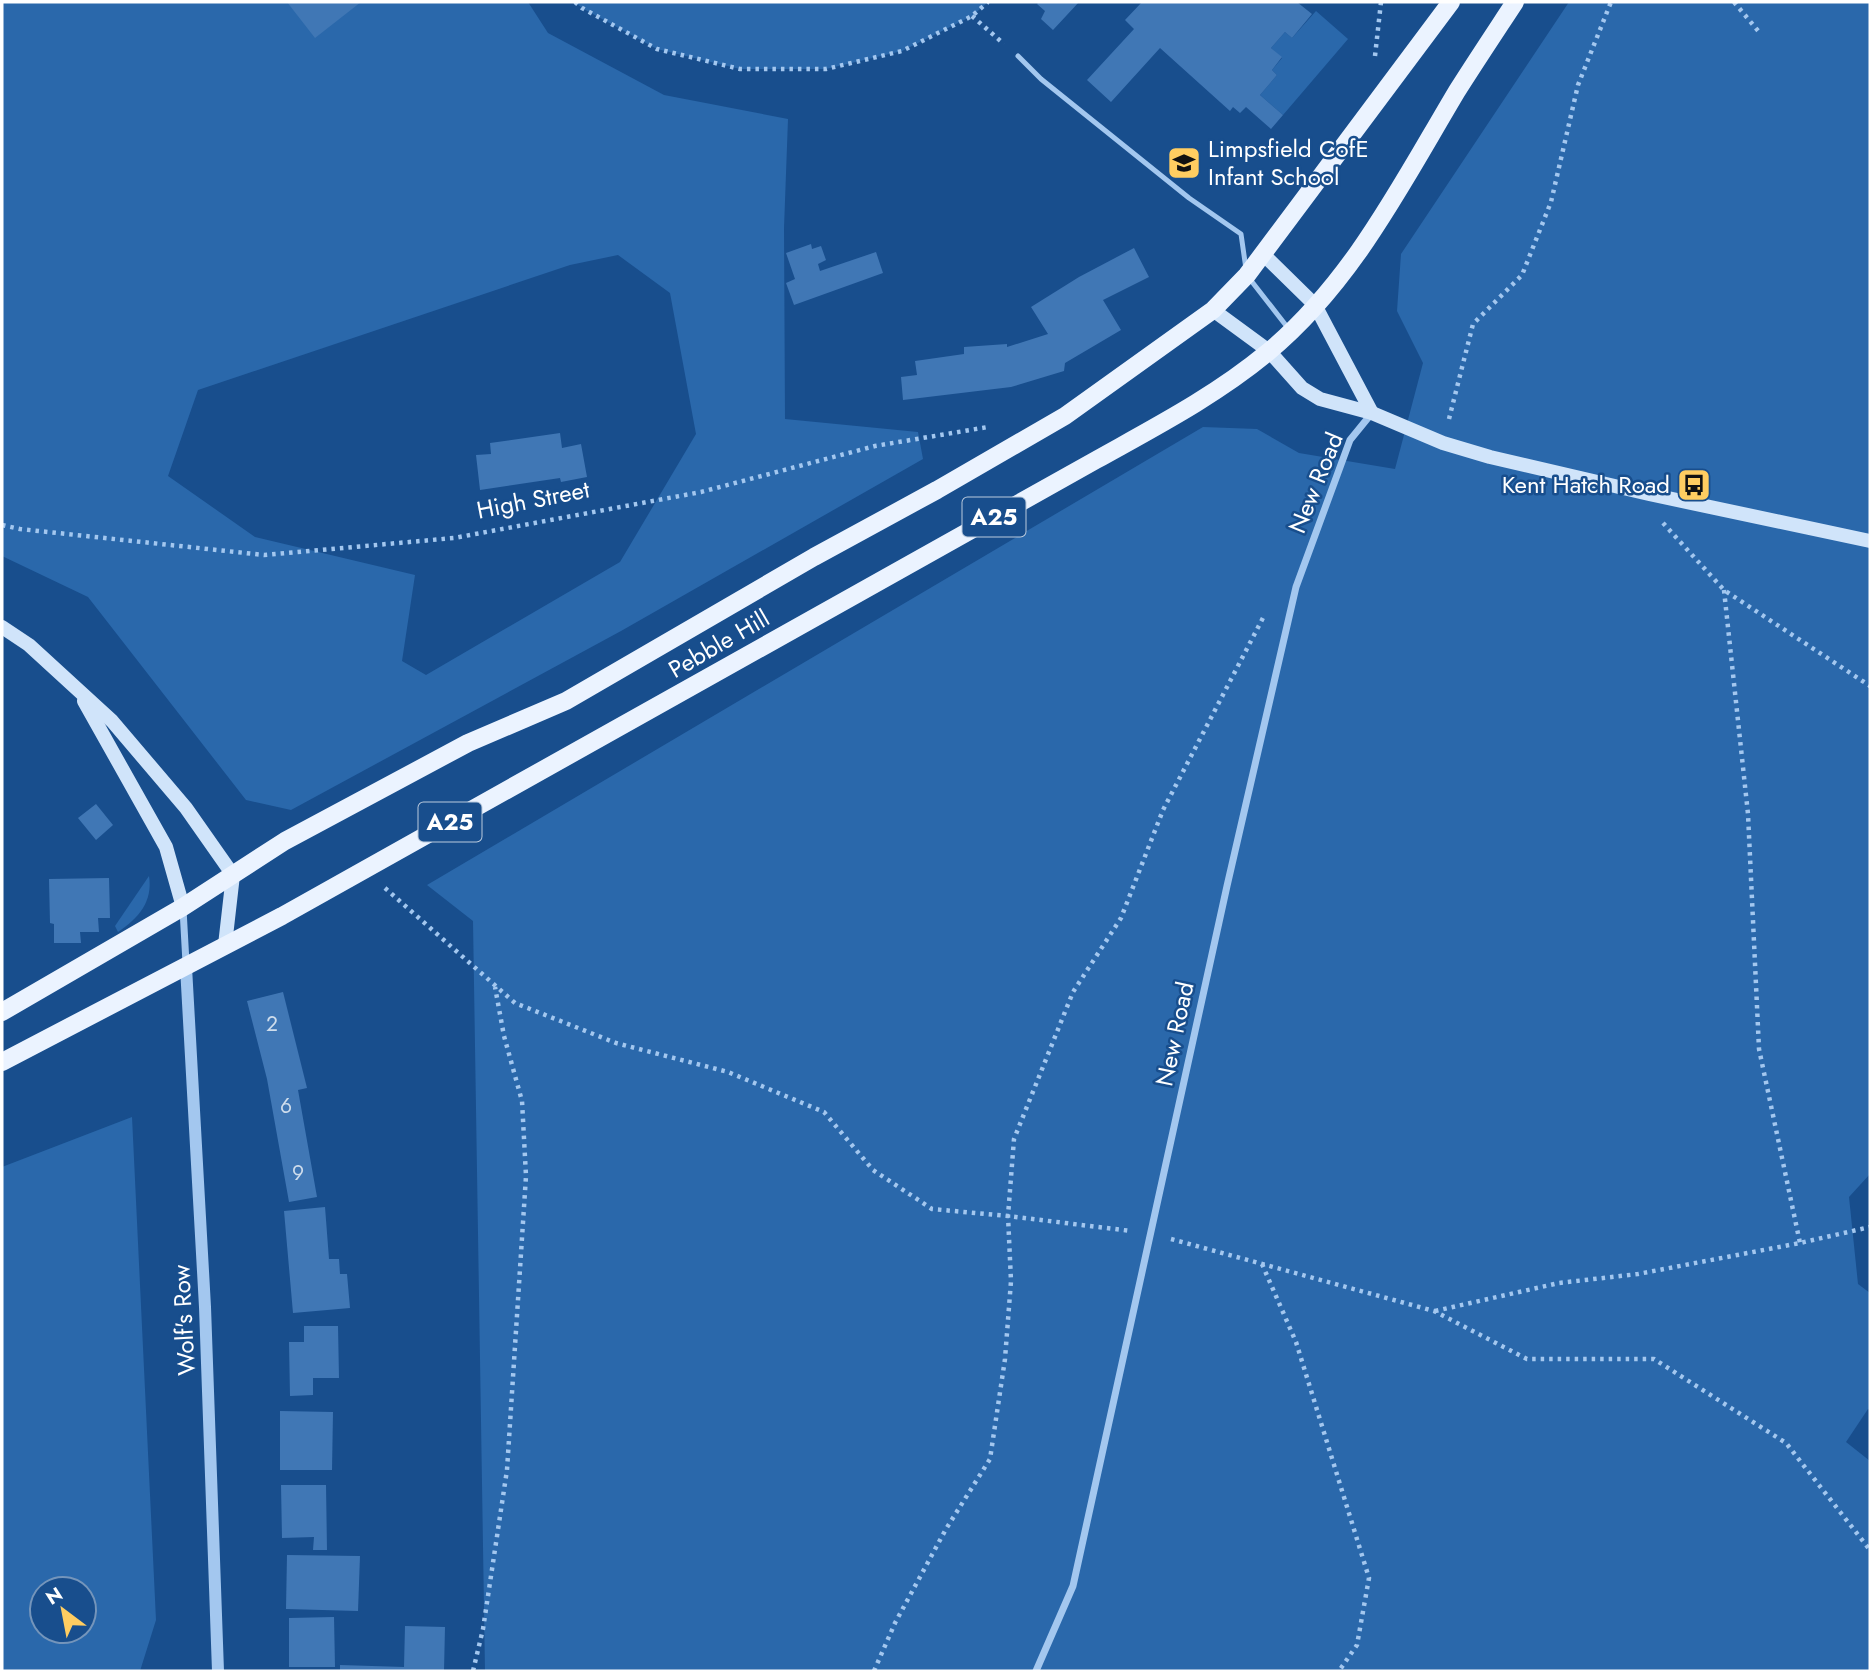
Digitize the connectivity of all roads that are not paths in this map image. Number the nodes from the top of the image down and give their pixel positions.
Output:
1 (1451, 2) edge
2 (1515, 2) edge
3 (1018, 56) road end
4 (1263, 254) junction
5 (1247, 275) junction
6 (1315, 305) junction
7 (1213, 310) junction
8 (1290, 330) junction
9 (1269, 351) junction
10 (1372, 413) junction
11 (1870, 541) edge
12 (2, 627) edge
13 (80, 692) junction
14 (233, 875) junction
15 (183, 907) junction
16 (225, 945) junction
17 (186, 968) junction
18 (2, 1012) edge
19 (2, 1062) edge
20 (218, 1671) edge
21 (1037, 1671) edge

1 - 4 main road, Pebble Hill
2 - 6 main road, A25
3 - 5 lane
4 - 5 main road, Pebble Hill
4 - 6 main road
5 - 7 main road, Pebble Hill
5 - 8 lane
6 - 8 main road, A25
6 - 10 main road
7 - 9 main road
7 - 14 main road, Pebble Hill
8 - 9 main road, A25
9 - 10 main road
9 - 16 main road, Pebble Hill / A25
10 - 11 main road
10 - 21 street, New Road
12 - 13 main road
13 - 14 main road
13 - 15 main road
14 - 15 main road, Pebble Hill
14 - 16 main road
15 - 17 street
15 - 18 main road, Pebble Hill
16 - 17 main road, Pebble Hill / A25
17 - 19 main road, A25
17 - 20 street, Wolf's Row

